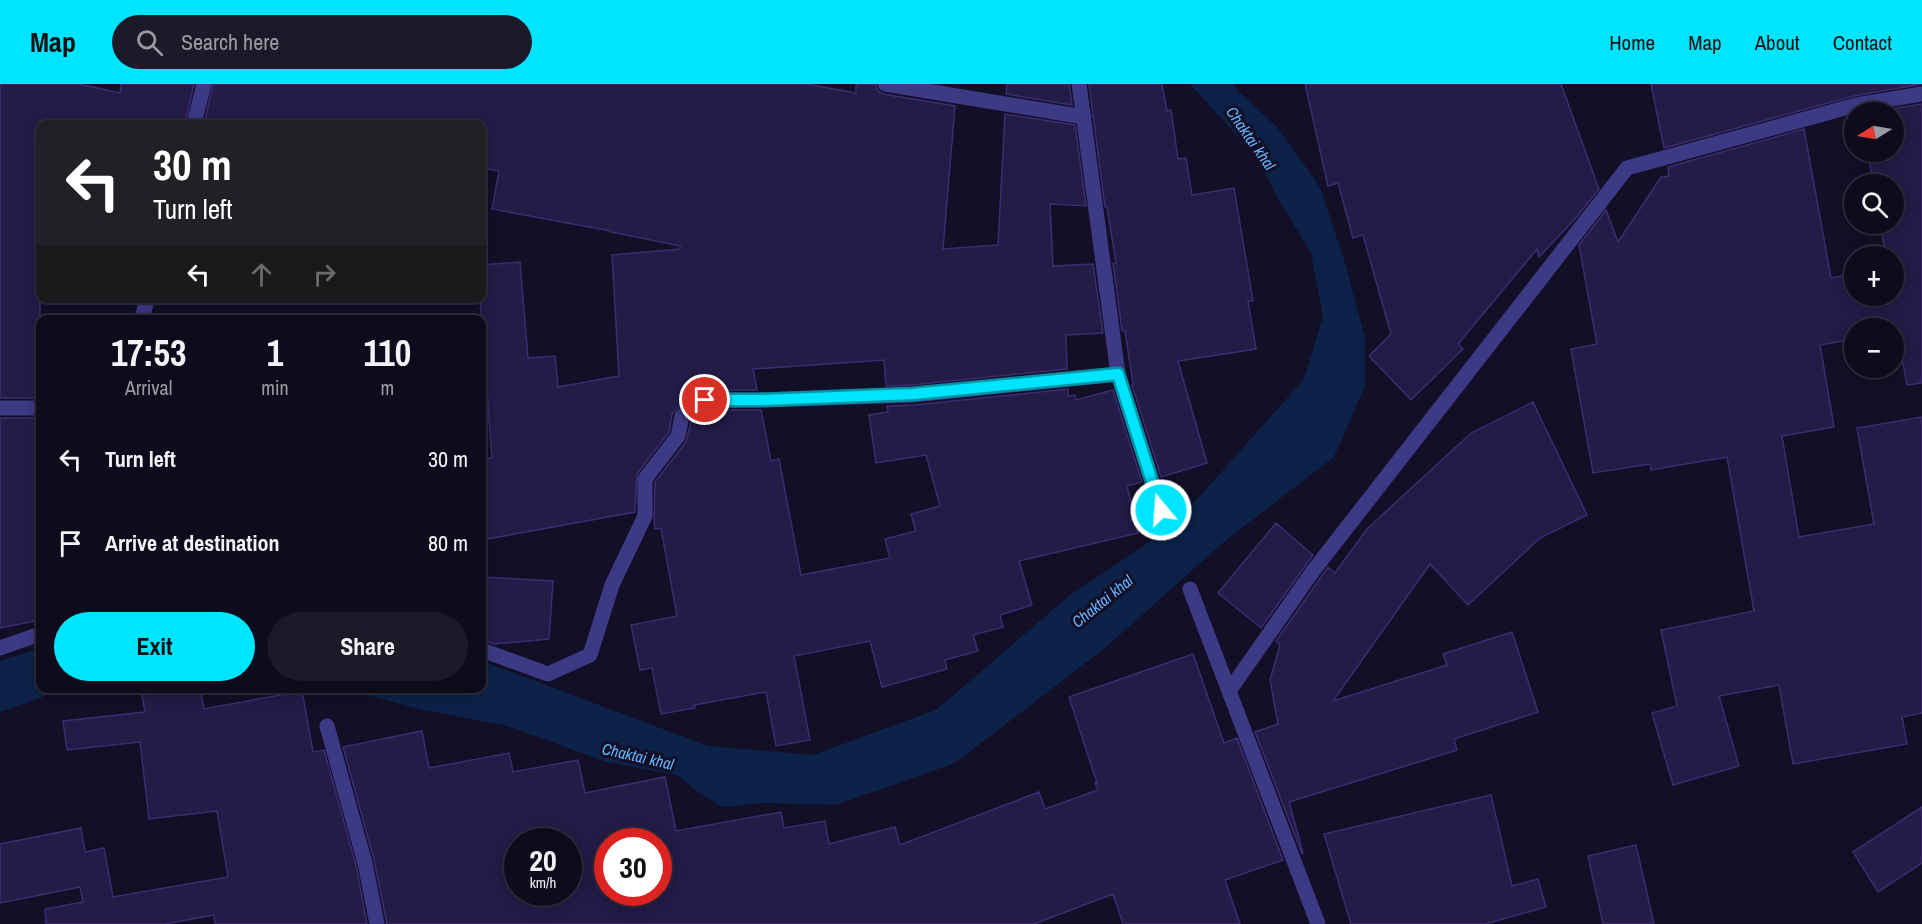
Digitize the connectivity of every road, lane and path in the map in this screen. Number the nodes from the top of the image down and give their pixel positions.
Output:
1 (204, 84) edge
2 (885, 84) edge
3 (1078, 84) edge
4 (1922, 94) edge
5 (1084, 117) junction
6 (195, 120) edge
7 (1118, 374) junction
8 (0, 408) edge
9 (36, 408) edge
10 (1161, 510) dead end
11 (1190, 589) dead end
12 (36, 635) edge
13 (0, 648) edge
14 (486, 651) edge
15 (1228, 691) junction
16 (327, 726) dead end
17 (377, 924) edge
18 (1318, 924) edge

1 - 6 street
2 - 5 street
3 - 5 street
4 - 15 street
5 - 7 street
7 - 10 street
7 - 14 street
8 - 9 street
11 - 15 street
12 - 13 street
15 - 18 street
16 - 17 street

